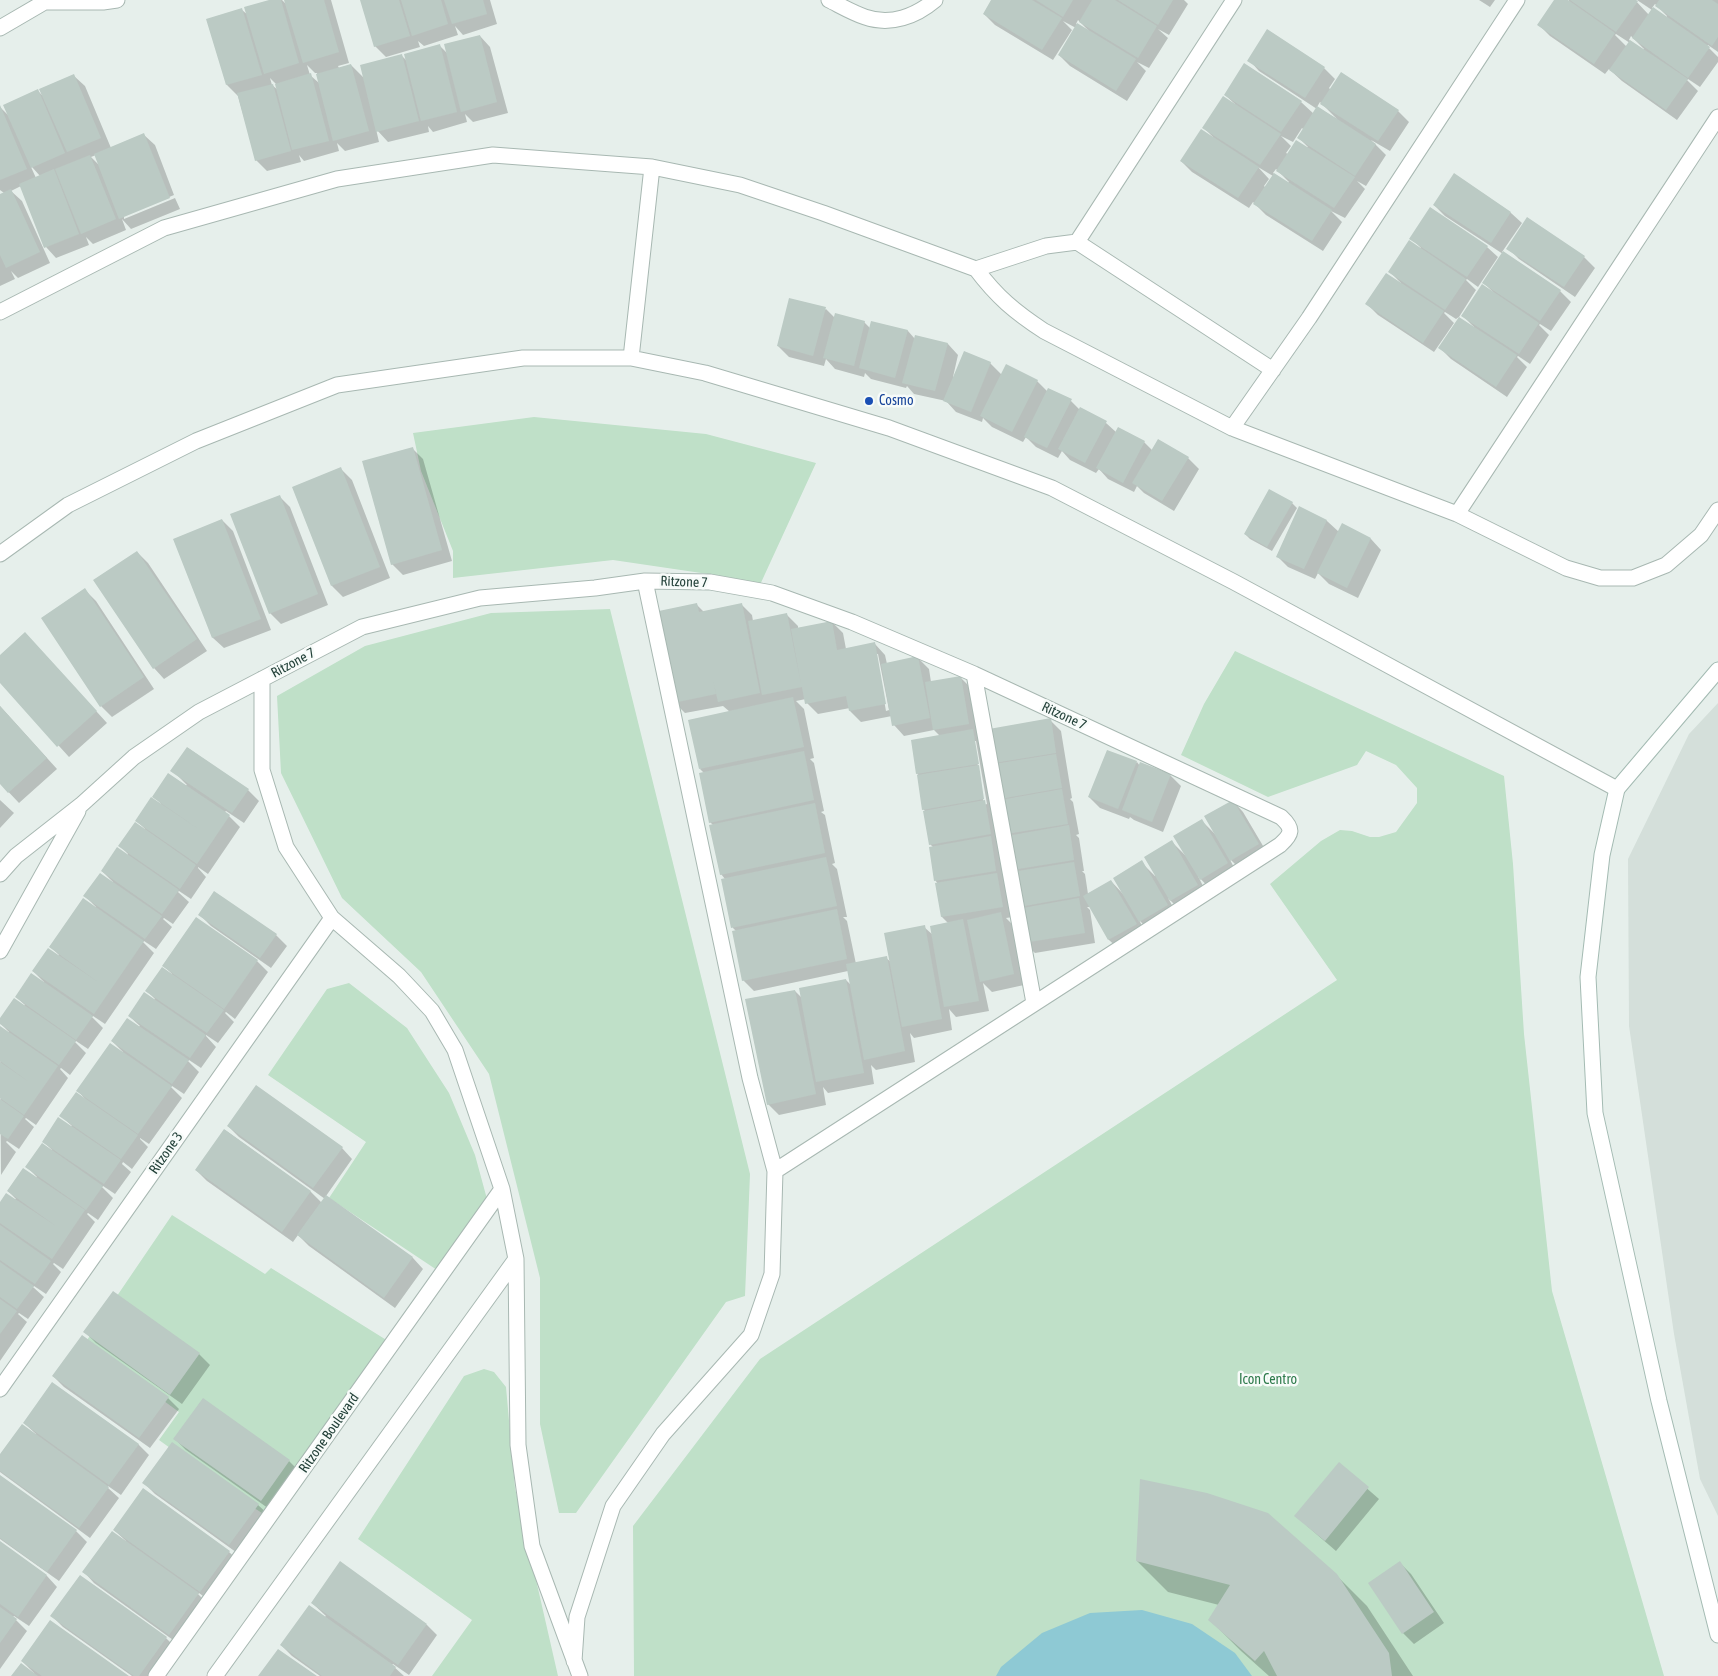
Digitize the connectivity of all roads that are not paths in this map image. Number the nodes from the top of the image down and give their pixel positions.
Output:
1 (117, 0) edge
2 (829, 0) edge
3 (936, 0) edge
4 (1234, 0) edge
5 (1517, 0) edge
6 (47, 1) edge
7 (0, 28) edge
8 (1718, 117) edge
9 (652, 167) junction
10 (1077, 242) junction
11 (976, 269) junction
12 (0, 312) edge
13 (630, 358) junction
14 (1273, 370) junction
15 (1232, 428) junction
16 (1718, 510) edge
17 (1457, 514) junction
18 (0, 554) edge
19 (645, 581) junction
20 (1718, 670) edge
21 (974, 674) junction
22 (262, 679) junction
23 (1617, 789) junction
24 (81, 805) junction
25 (0, 874) edge
26 (332, 918) junction
27 (0, 951) edge
28 (1034, 1003) junction
29 (775, 1172) junction
30 (502, 1189) junction
31 (516, 1259) junction
32 (0, 1389) edge
33 (1718, 1635) edge
34 (574, 1661) junction
35 (156, 1676) edge
36 (215, 1676) edge
37 (580, 1676) edge

1 - 6 street
2 - 3 street
4 - 10 street
5 - 14 street
6 - 7 street
8 - 17 street
9 - 11 street
9 - 12 street
9 - 13 street
10 - 11 street
10 - 14 street
11 - 15 street
13 - 18 street
13 - 23 street
14 - 15 street
15 - 17 street
16 - 17 street
19 - 21 street, Ritzone 7
19 - 22 street, Ritzone 7
19 - 29 street
20 - 23 street
21 - 28 street
21 - 28 street, Ritzone 7
22 - 24 street, Ritzone 7
22 - 26 street
23 - 33 street
24 - 25 street
24 - 27 street
26 - 30 street
26 - 32 street, Ritzone 3
28 - 29 street
29 - 34 street
30 - 31 street
30 - 35 street, Ritzone Boulevard
31 - 34 street
31 - 36 street
34 - 37 street

